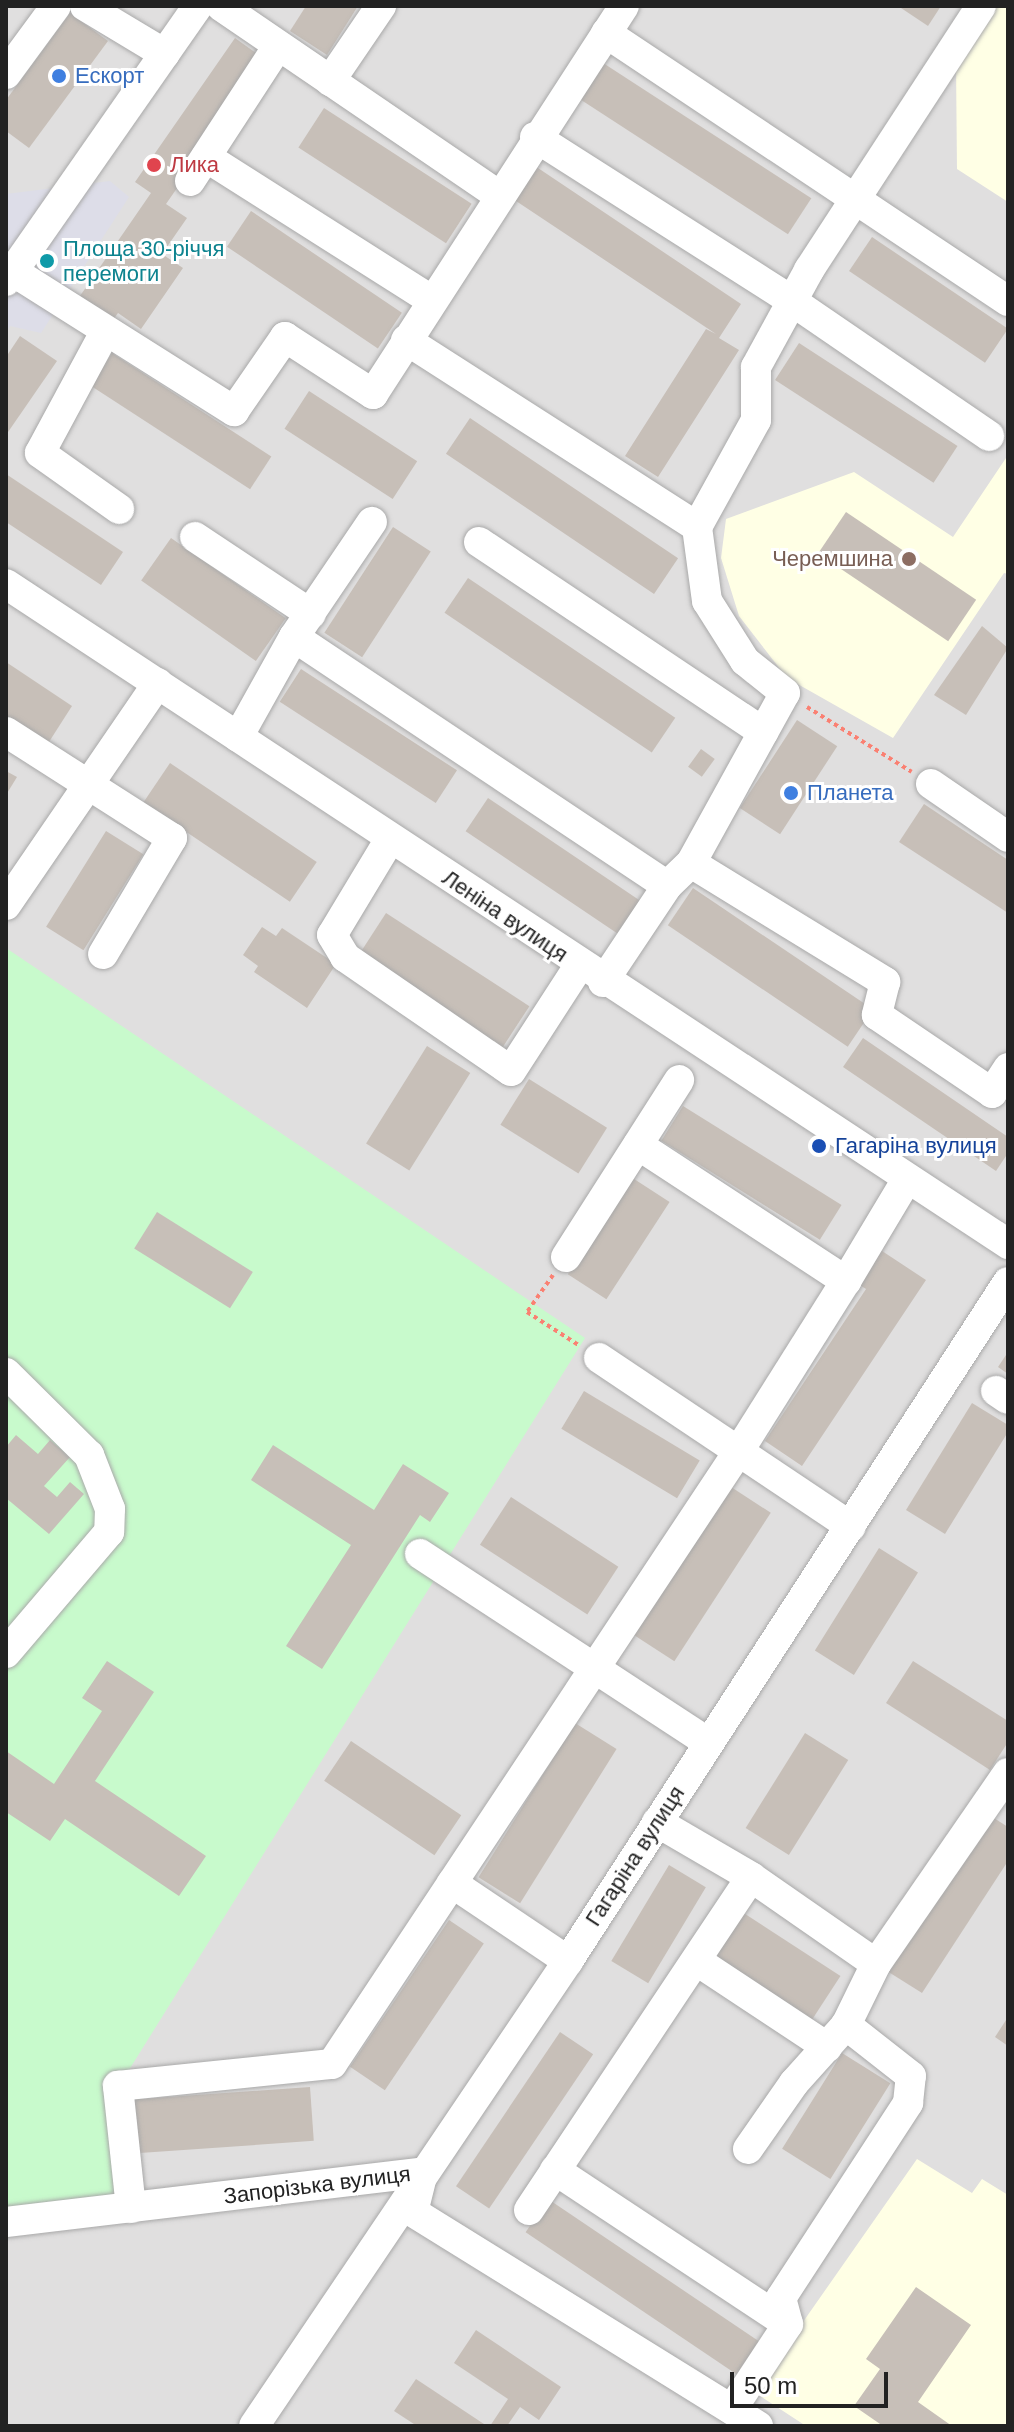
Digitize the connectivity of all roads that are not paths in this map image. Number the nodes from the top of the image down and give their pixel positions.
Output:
1 (56, 6) edge
2 (85, 6) edge
3 (198, 6) edge
4 (221, 6) edge
5 (381, 6) edge
6 (624, 6) edge
7 (981, 6) edge
8 (606, 33) junction
9 (278, 46) junction
10 (165, 54) junction
11 (6, 74) edge
12 (330, 81) junction
13 (535, 137) junction
14 (497, 194) junction
15 (854, 200) junction
16 (8, 273) edge
17 (431, 300) junction
18 (792, 301) junction
19 (1008, 301) edge
20 (104, 334) junction
21 (406, 340) junction
22 (989, 436) dead end
23 (119, 509) dead end
24 (372, 522) dead end
25 (697, 527) junction
26 (195, 537) dead end
27 (479, 542) dead end
28 (6, 584) edge
29 (302, 625) junction
30 (158, 683) junction
31 (6, 732) edge
32 (763, 732) junction
33 (238, 737) junction
34 (931, 784) road end
35 (90, 787) junction
36 (1008, 837) edge
37 (390, 839) junction
38 (691, 863) junction
39 (667, 886) junction
40 (6, 905) edge
41 (103, 954) dead end
42 (591, 974) junction
43 (1008, 1068) edge
44 (679, 1080) dead end
45 (638, 1145) junction
46 (907, 1179) junction
47 (1008, 1244) edge
48 (566, 1257) road end
49 (846, 1281) junction
50 (1008, 1282) edge
51 (599, 1358) road end
52 (6, 1373) edge
53 (740, 1449) junction
54 (851, 1527) junction
55 (420, 1554) dead end
56 (6, 1653) edge
57 (595, 1669) junction
58 (707, 1742) junction
59 (1008, 1773) edge
60 (657, 1822) junction
61 (751, 1877) junction
62 (452, 1883) junction
63 (568, 1961) junction
64 (697, 1961) junction
65 (876, 1964) junction
66 (837, 2036) junction
67 (748, 2149) dead end
68 (555, 2170) junction
69 (423, 2172) junction
70 (131, 2208) junction
71 (529, 2210) dead end
72 (6, 2222) edge
73 (788, 2324) junction
74 (732, 2409) junction
75 (254, 2426) edge
76 (758, 2426) edge

1 - 11 street
2 - 10 street
3 - 10 street
4 - 9 street
5 - 12 street
6 - 8 street
7 - 15 street
8 - 13 street
8 - 15 street
9 - 12 street
9 - 17 street
10 - 16 street
12 - 14 street
13 - 14 street
13 - 18 street
14 - 17 street
15 - 18 street
15 - 19 street
16 - 20 street
17 - 21 street
18 - 22 street
18 - 25 street
20 - 21 street
20 - 23 street
21 - 25 street
24 - 29 street
25 - 32 street
26 - 29 street
27 - 32 street
28 - 30 street, Леніна вулиця
29 - 33 street
29 - 39 street
30 - 33 street, Леніна вулиця
30 - 35 street
31 - 35 street
32 - 38 street
33 - 37 street, Леніна вулиця
34 - 36 street
35 - 40 street
35 - 41 street
37 - 42 street, Леніна вулиця
37 - 42 street
38 - 39 street
38 - 43 street
39 - 42 street
42 - 46 street, Леніна вулиця
44 - 45 street
45 - 48 street
45 - 49 street
46 - 47 street, Леніна вулиця
46 - 49 street
49 - 53 street
50 - 54 street, Гагаріна вулиця
51 - 53 street
52 - 56 street
53 - 54 street
53 - 57 street
54 - 58 street, Гагаріна вулиця
55 - 57 street
57 - 58 street
57 - 62 street
58 - 60 street, Гагаріна вулиця
59 - 65 street
60 - 61 street
60 - 63 street, Гагаріна вулиця
61 - 64 street
61 - 65 street
62 - 63 street
62 - 70 street
63 - 69 street, Гагаріна вулиця
64 - 66 street
64 - 68 street
65 - 66 street
66 - 67 street
66 - 73 street
68 - 71 street
68 - 73 street
69 - 70 street, Запорізька вулиця
69 - 74 street, Запорізька вулиця
69 - 75 street, Гагаріна вулиця
70 - 72 street, Запорізька вулиця
73 - 74 street
74 - 76 street, Запорізька вулиця

